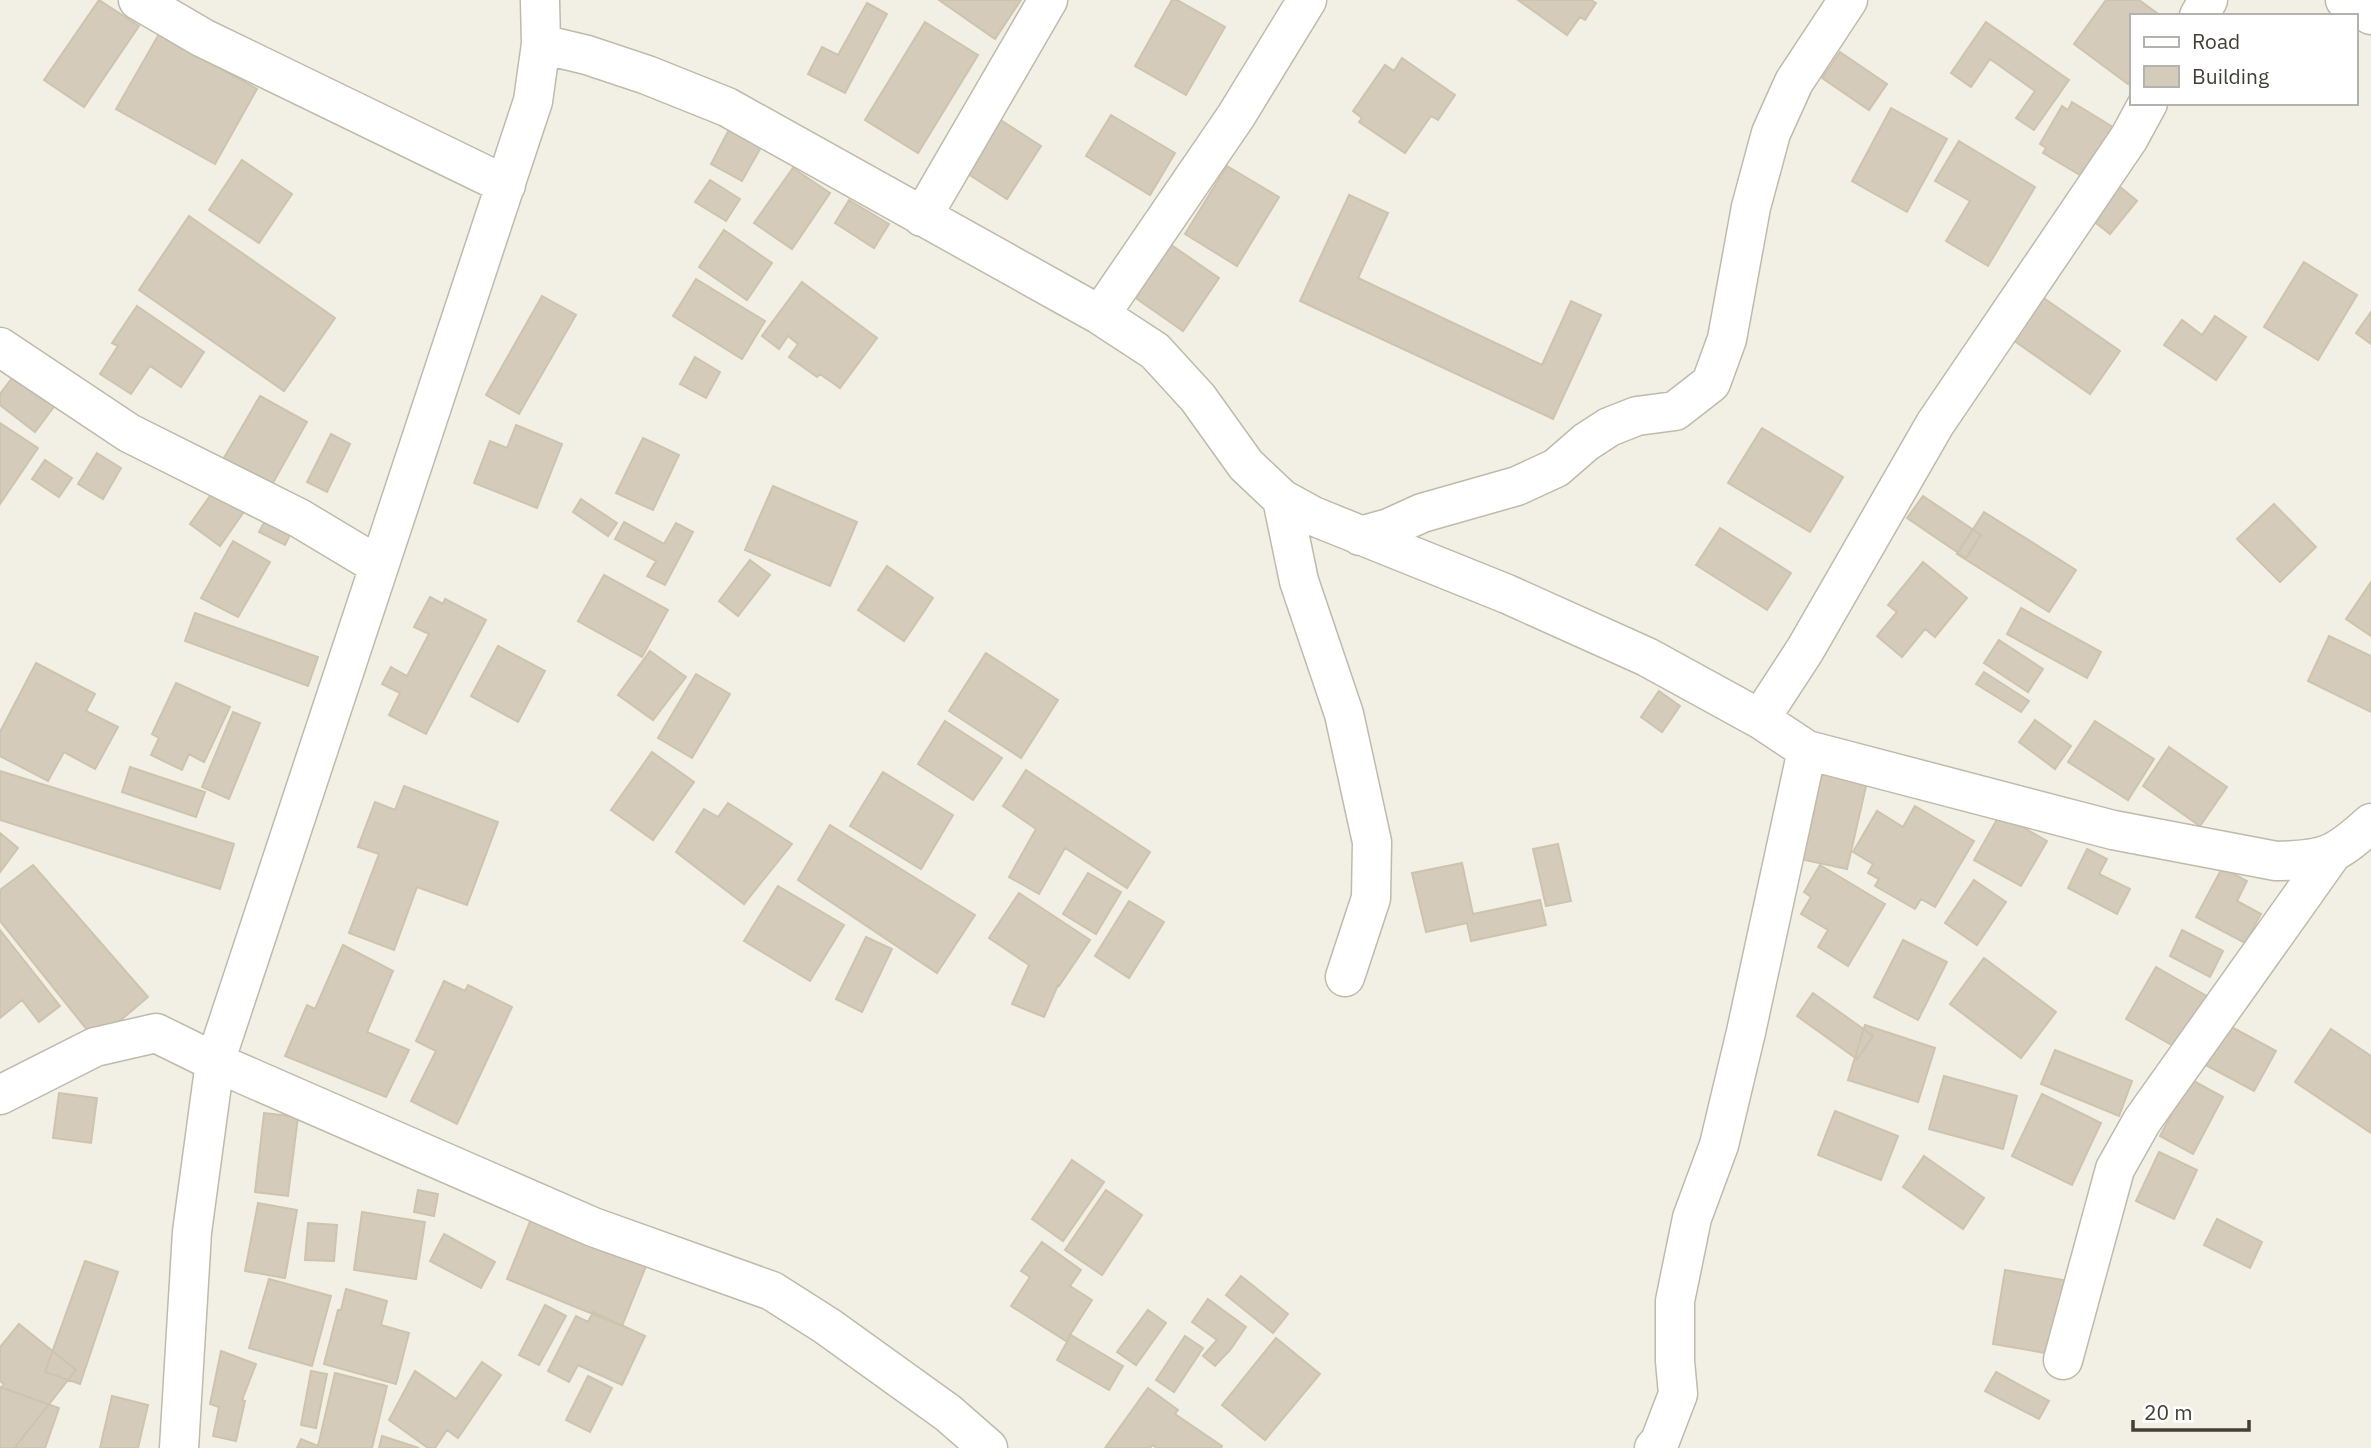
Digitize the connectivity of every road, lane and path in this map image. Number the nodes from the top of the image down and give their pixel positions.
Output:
1 (138, 0) edge
2 (540, 0) edge
3 (1048, 0) edge
4 (1307, 0) edge
5 (1848, 0) edge
6 (2345, 0) edge
7 (2371, 15) edge
8 (541, 44) junction
9 (2147, 105) edge
10 (506, 185) junction
11 (922, 217) junction
12 (1100, 315) junction
13 (0, 347) edge
14 (1282, 499) junction
15 (1360, 536) junction
16 (379, 566) junction
17 (1759, 719) junction
18 (1807, 750) junction
19 (2371, 822) edge
20 (2331, 855) junction
21 (1345, 977) dead end
22 (215, 1062) junction
23 (0, 1095) edge
24 (2063, 1360) dead end
25 (179, 1448) edge
26 (988, 1448) edge
27 (1654, 1448) edge

1 - 10 street
2 - 8 street
3 - 11 street
4 - 12 street
5 - 15 street
6 - 7 street
8 - 10 street
8 - 11 street
9 - 17 street
10 - 16 street
11 - 12 street
12 - 14 street
13 - 16 street
14 - 15 street
14 - 21 street
15 - 17 street
16 - 22 street
17 - 18 street
18 - 20 street
18 - 27 street
19 - 20 street
20 - 24 street
22 - 23 street
22 - 25 street
22 - 26 street

